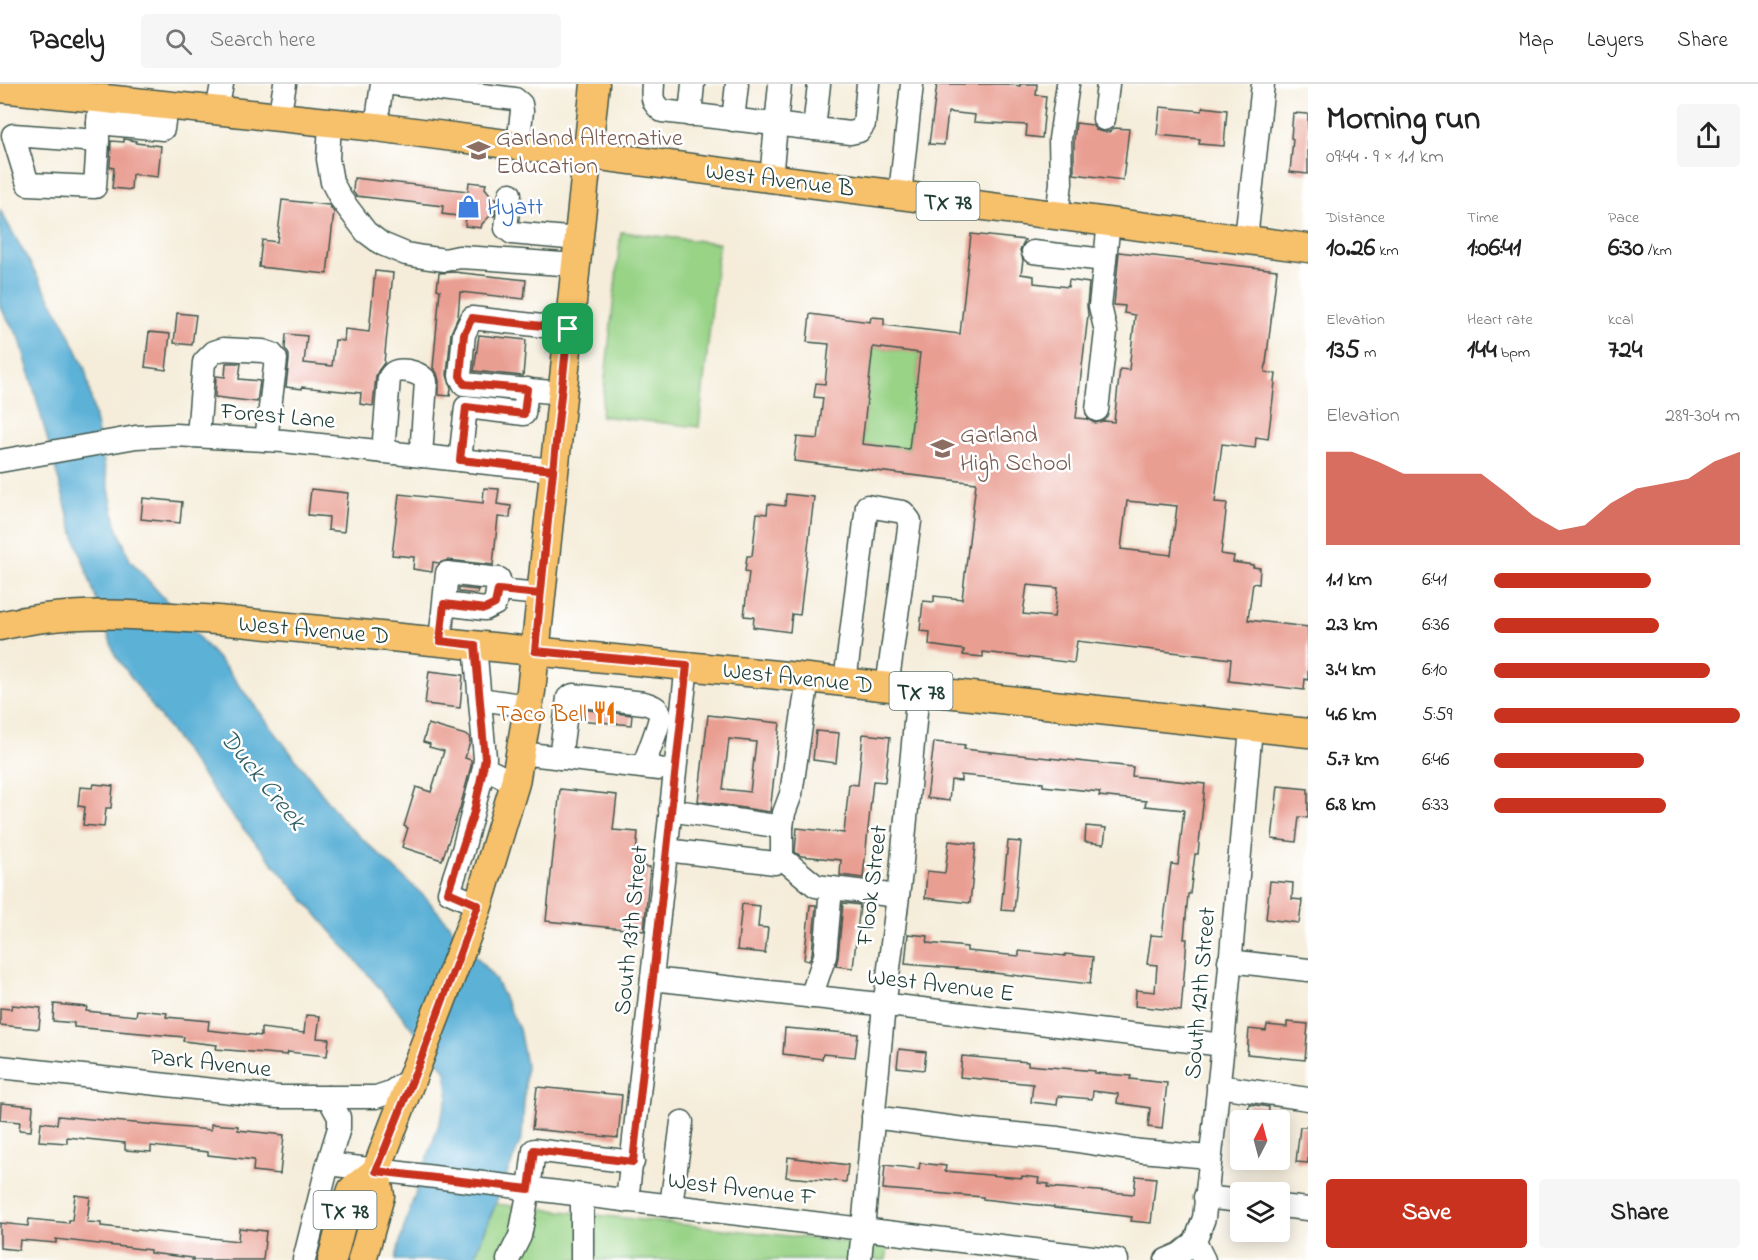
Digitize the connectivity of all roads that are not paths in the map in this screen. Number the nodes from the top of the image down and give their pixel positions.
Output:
1 (285, 84) edge
2 (382, 84) edge
3 (393, 84) edge
4 (595, 84) edge
5 (653, 84) edge
6 (693, 84) edge
7 (737, 84) edge
8 (780, 84) edge
9 (819, 84) edge
10 (868, 84) edge
11 (912, 84) edge
12 (1068, 84) edge
13 (1108, 84) edge
14 (1263, 84) edge
15 (0, 88) edge
16 (220, 98) edge
17 (690, 114) junction
18 (279, 117) junction
19 (1104, 119) dead end
20 (734, 120) junction
21 (330, 123) junction
22 (776, 125) junction
23 (376, 128) junction
24 (814, 129) junction
25 (518, 145) junction
26 (588, 154) junction
27 (771, 178) junction
28 (510, 194) dead end
29 (900, 194) junction
30 (1057, 215) junction
31 (1109, 222) junction
32 (1246, 239) junction
33 (1308, 248) edge
34 (577, 252) junction
35 (1033, 252) dead end
36 (1105, 260) junction
37 (568, 329) junction
38 (527, 389) junction
39 (562, 393) junction
40 (1097, 410) dead end
41 (198, 436) junction
42 (266, 440) junction
43 (383, 452) junction
44 (421, 456) junction
45 (460, 460) junction
46 (0, 461) edge
47 (553, 470) junction
48 (498, 590) junction
49 (540, 594) junction
50 (444, 604) junction
51 (0, 626) edge
52 (440, 641) junction
53 (475, 645) junction
54 (535, 651) junction
55 (687, 665) junction
56 (808, 678) junction
57 (845, 682) junction
58 (887, 687) junction
59 (918, 690) junction
60 (480, 699) junction
61 (528, 706) junction
62 (1251, 728) junction
63 (1308, 733) edge
64 (520, 753) junction
65 (560, 758) junction
66 (643, 767) junction
67 (484, 768) junction
68 (675, 770) junction
69 (515, 783) junction
70 (670, 810) junction
71 (782, 827) junction
72 (666, 850) junction
73 (782, 858) junction
74 (831, 888) junction
75 (898, 896) junction
76 (477, 907) junction
77 (1229, 961) junction
78 (1308, 970) edge
79 (652, 979) junction
80 (811, 997) junction
81 (884, 1005) junction
82 (1223, 1045) junction
83 (0, 1067) edge
84 (417, 1067) junction
85 (1218, 1086) junction
86 (328, 1097) junction
87 (1308, 1099) edge
88 (873, 1116) junction
89 (682, 1122) dead end
90 (1209, 1157) junction
91 (633, 1162) junction
92 (328, 1164) junction
93 (368, 1170) junction
94 (529, 1189) junction
95 (582, 1195) junction
96 (1205, 1197) junction
97 (1230, 1200) edge
98 (627, 1201) junction
99 (671, 1206) junction
100 (1290, 1207) edge
101 (1308, 1209) edge
102 (863, 1229) junction
103 (1199, 1251) edge
104 (304, 1260) edge
105 (332, 1260) edge
106 (362, 1260) edge
107 (508, 1260) edge
108 (582, 1260) edge
109 (860, 1260) edge
110 (1117, 1260) edge
111 (1166, 1260) edge

1 - 18 street
2 - 23 street
3 - 25 street
4 - 26 main road, TX 78
5 - 17 street
6 - 17 street
7 - 20 street
8 - 22 street
9 - 24 street
10 - 24 street
11 - 29 street
12 - 30 street
13 - 19 street
14 - 32 street
15 - 16 main road, West Avenue B / TX 78
16 - 18 main road, West Avenue B / TX 78
17 - 20 street
18 - 21 main road, West Avenue B / TX 78
20 - 22 street
21 - 23 main road, West Avenue B / TX 78
21 - 34 street
22 - 24 street
22 - 27 street
23 - 25 main road, West Avenue B / TX 78
25 - 26 main road, West Avenue B / TX 78
26 - 27 main road, West Avenue B / TX 78
26 - 34 main road, TX 78
27 - 29 main road, West Avenue B / TX 78
28 - 34 street
29 - 30 main road, West Avenue B / TX 78
30 - 31 main road, West Avenue B / TX 78
31 - 32 main road, West Avenue B / TX 78
31 - 36 street
32 - 33 main road, West Avenue B / TX 78
34 - 37 main road, TX 78
35 - 36 street
36 - 40 street
37 - 38 street
37 - 39 main road, TX 78
38 - 39 street
38 - 45 street
39 - 47 main road, TX 78
41 - 42 street, Forest Lane
41 - 42 street
41 - 46 street, Forest Lane
42 - 43 street, Forest Lane
43 - 44 street, Forest Lane
43 - 44 street
44 - 45 street, Forest Lane
45 - 47 street, Forest Lane
47 - 49 main road, TX 78
48 - 49 street
48 - 50 street
48 - 50 street
49 - 54 main road, TX 78
50 - 52 street
51 - 52 main road, West Avenue D
52 - 53 main road, West Avenue D
53 - 54 main road, West Avenue D
53 - 60 street
54 - 55 main road, West Avenue D / TX 78
54 - 61 main road, TX 78
55 - 56 main road, West Avenue D / TX 78
55 - 68 street, South 13th Street
56 - 57 main road, West Avenue D / TX 78
56 - 71 street
57 - 58 main road, West Avenue D / TX 78
57 - 58 street
58 - 59 main road, West Avenue D / TX 78
59 - 62 main road, West Avenue D / TX 78
59 - 75 street, Flook Street
60 - 61 street
60 - 67 street
61 - 64 main road, TX 78
62 - 63 main road, West Avenue D / TX 78
62 - 77 street, South 12th Street
64 - 65 street
64 - 69 main road, TX 78
65 - 66 street
65 - 66 street
66 - 68 street
67 - 69 street
67 - 76 street
68 - 70 street, South 13th Street
69 - 76 main road, TX 78
70 - 71 street
70 - 72 street, South 13th Street
71 - 73 street
72 - 73 street
72 - 79 street, South 13th Street
73 - 74 street
74 - 75 street
74 - 80 street
75 - 81 street, Flook Street
76 - 84 main road, TX 78
77 - 78 street
77 - 82 street, South 12th Street
79 - 80 street, West Avenue E
79 - 91 street, South 13th Street
80 - 81 street, West Avenue E
81 - 82 street, West Avenue E
81 - 88 street, Flook Street
82 - 85 street, South 12th Street
83 - 86 street, Park Avenue
84 - 86 street, Park Avenue
84 - 93 main road, TX 78
85 - 87 street
85 - 90 street, South 12th Street
86 - 92 street
88 - 90 street
88 - 102 street, Flook Street
89 - 99 street
90 - 96 street, South 12th Street
91 - 94 street
91 - 98 street, South 13th Street
92 - 93 street
92 - 104 street
93 - 94 street, West Avenue F
93 - 105 main road, TX 78
93 - 106 main road, TX 78
94 - 95 street, West Avenue F
94 - 107 street
95 - 98 street, West Avenue F
95 - 108 street
96 - 97 street
96 - 103 street, South 12th Street
98 - 99 street, West Avenue F
99 - 102 street, West Avenue F
100 - 101 street
102 - 109 street, Flook Street
102 - 110 street, West Avenue F
103 - 111 street

